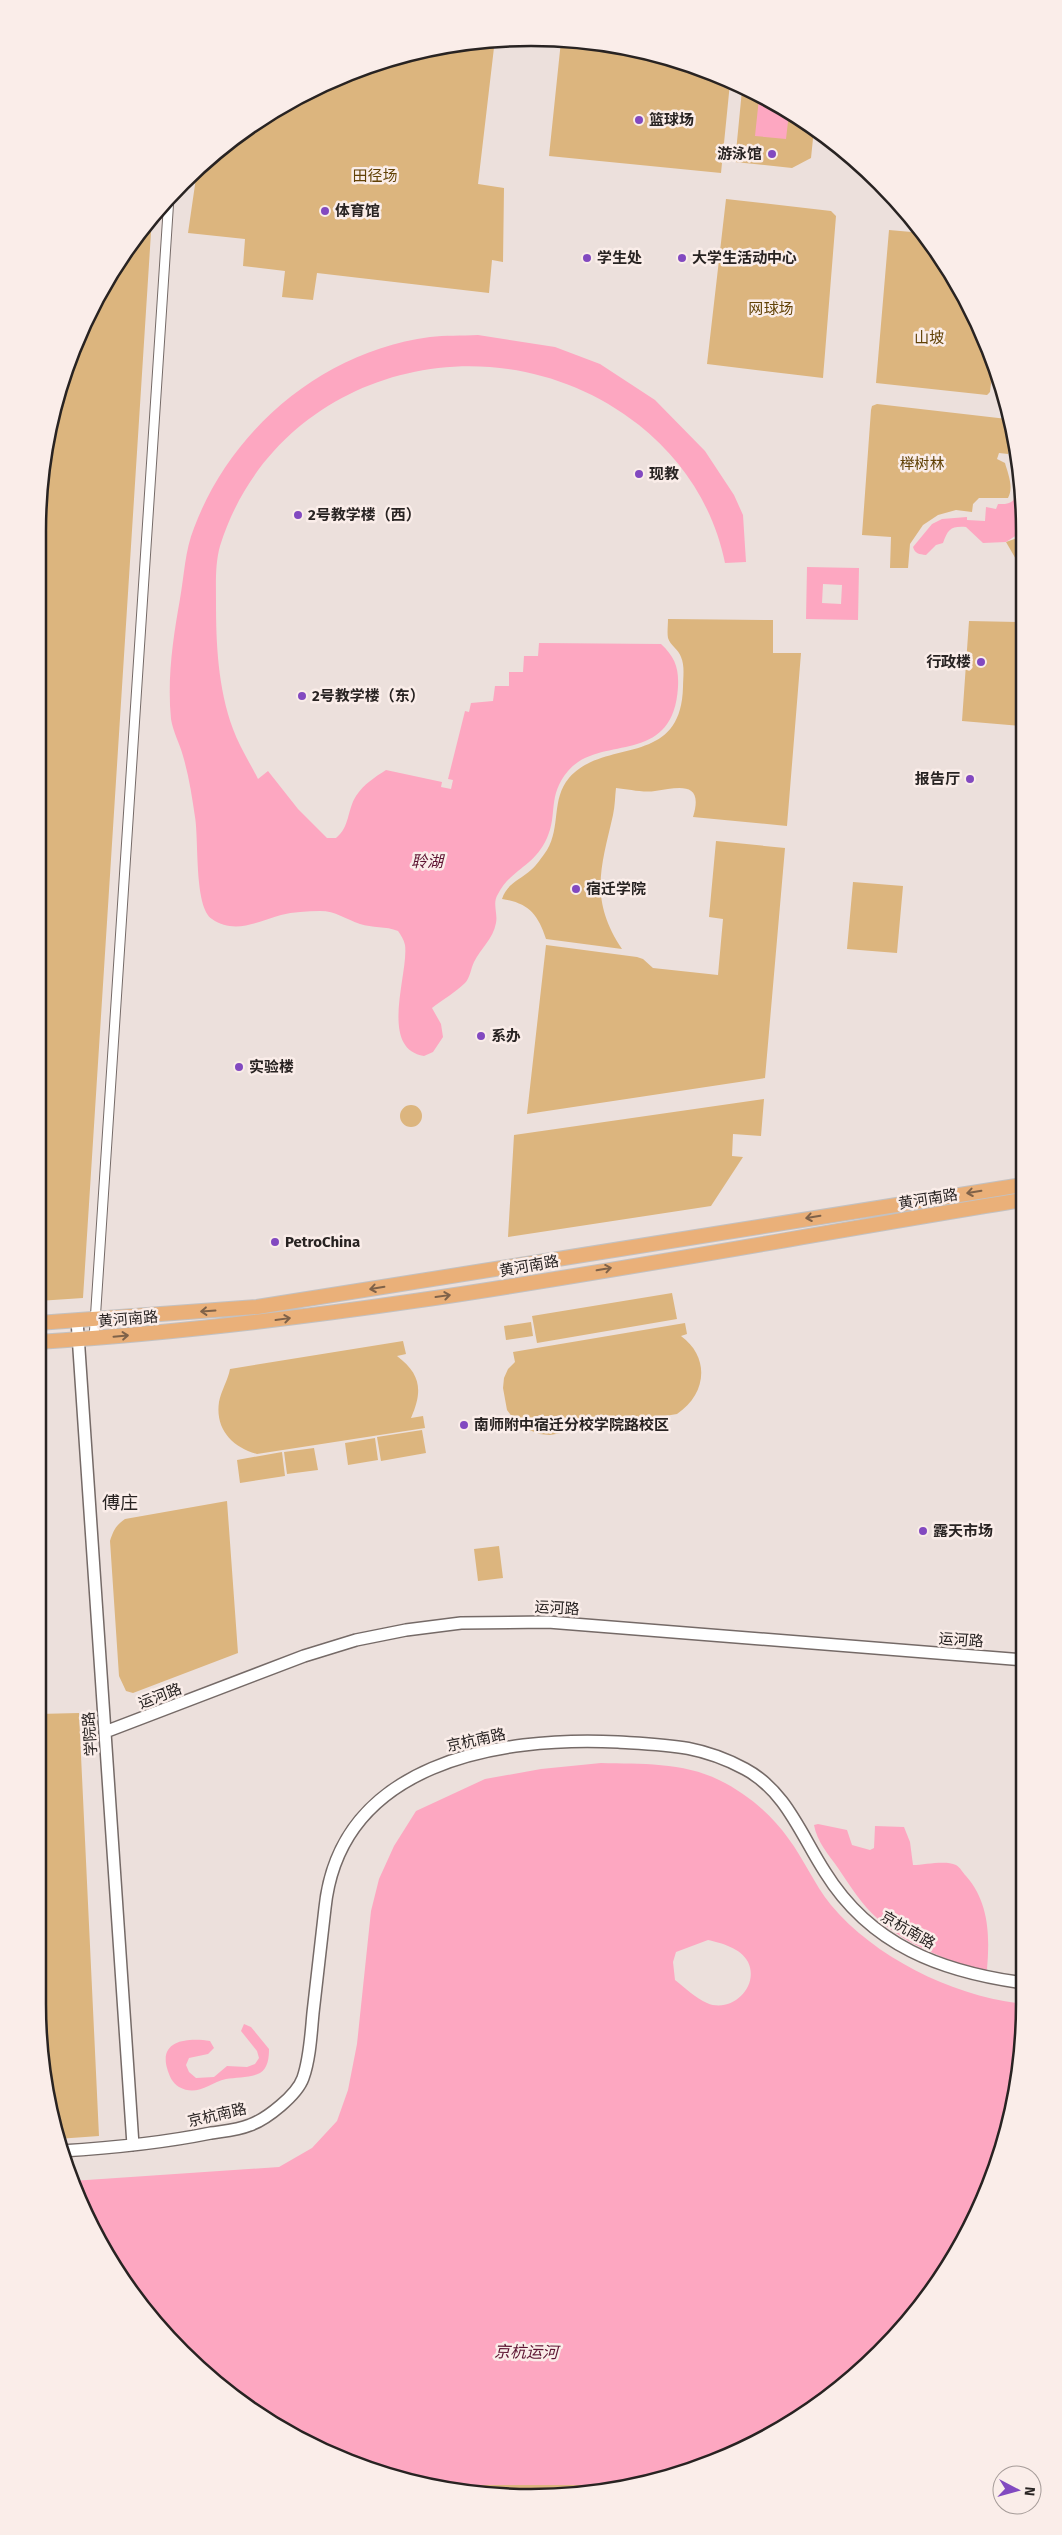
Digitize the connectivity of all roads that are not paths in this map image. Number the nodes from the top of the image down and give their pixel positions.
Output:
1 (168, 210) edge
2 (1016, 1186) edge
3 (1016, 1201) edge
4 (95, 1319) junction
5 (77, 1320) junction
6 (46, 1322) edge
7 (94, 1338) junction
8 (78, 1339) junction
9 (46, 1341) edge
10 (1016, 1659) edge
11 (105, 1732) junction
12 (1016, 1982) edge
13 (133, 2145) junction
14 (69, 2150) edge

1 - 4 street
2 -> 4 main road, 黄河南路
7 -> 3 main road, 黄河南路
4 - 5 main road, 黄河南路
4 - 7 street
5 - 6 main road, 黄河南路
5 - 8 street, 学院路
7 - 8 main road, 黄河南路
8 - 9 main road, 黄河南路
8 - 11 street, 学院路
10 - 11 street, 运河路
11 - 13 street, 学院路
12 - 13 street, 京杭南路
13 - 14 street, 京杭南路

